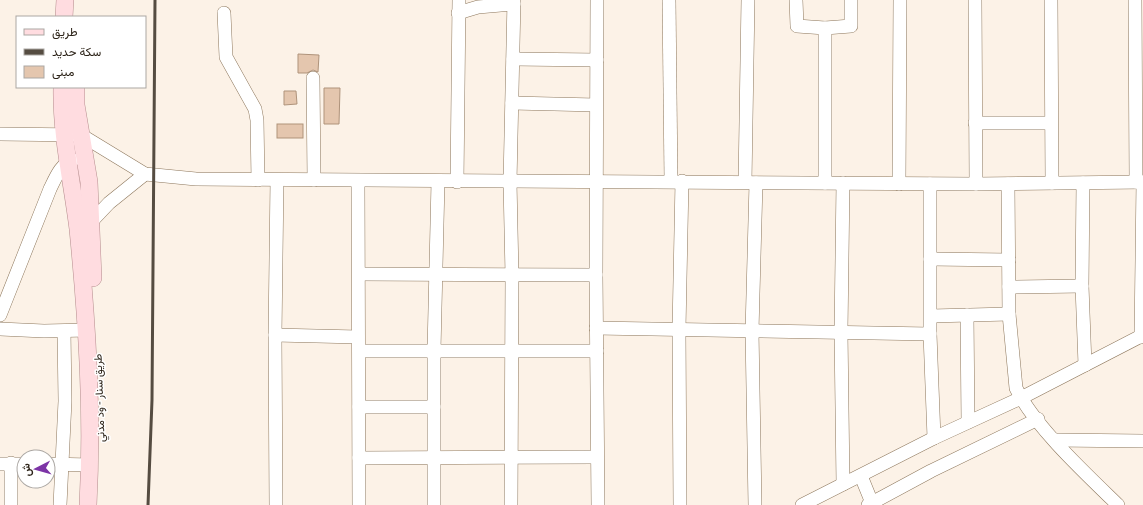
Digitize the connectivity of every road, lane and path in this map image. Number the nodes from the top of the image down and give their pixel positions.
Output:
1 (65, 0) edge
2 (74, 0) edge
3 (459, 0) edge
4 (597, 0) edge
5 (669, 0) edge
6 (748, 0) edge
7 (796, 0) edge
8 (852, 0) edge
9 (900, 0) edge
10 (975, 0) edge
11 (1051, 0) edge
12 (1135, 0) edge
13 (514, 2) edge
14 (224, 13) dead end
15 (458, 13) junction
16 (64, 16) edge
17 (74, 16) edge
18 (825, 28) junction
19 (513, 59) junction
20 (597, 60) junction
21 (312, 78) dead end
22 (62, 88) edge
23 (76, 88) edge
24 (512, 103) junction
25 (596, 105) junction
26 (975, 123) junction
27 (1051, 123) junction
28 (64, 135) junction
29 (81, 135) junction
30 (1, 138) edge
31 (85, 158) junction
32 (68, 162) junction
33 (145, 174) junction
34 (258, 180) junction
35 (277, 180) junction
36 (314, 180) junction
37 (358, 181) junction
38 (676, 181) junction
39 (438, 182) junction
40 (457, 182) junction
41 (510, 182) junction
42 (596, 182) junction
43 (1140, 182) edge
44 (751, 183) junction
45 (825, 183) junction
46 (843, 183) junction
47 (1083, 183) junction
48 (899, 184) junction
49 (930, 184) junction
50 (976, 184) junction
51 (1008, 184) junction
52 (1052, 184) junction
53 (91, 222) junction
54 (930, 259) junction
55 (1009, 260) junction
56 (359, 274) junction
57 (435, 275) junction
58 (512, 275) junction
59 (596, 275) junction
60 (1082, 286) junction
61 (1009, 287) junction
62 (89, 291) junction
63 (1009, 314) junction
64 (0, 315) edge
65 (967, 315) junction
66 (931, 316) junction
67 (596, 328) junction
68 (0, 329) edge
69 (679, 329) junction
70 (87, 330) junction
71 (64, 331) junction
72 (752, 331) junction
73 (841, 332) junction
74 (930, 334) junction
75 (275, 335) junction
76 (1142, 336) edge
77 (358, 337) junction
78 (434, 350) junction
79 (359, 351) junction
80 (511, 351) junction
81 (597, 351) junction
82 (1085, 365) junction
83 (1021, 398) junction
84 (359, 407) junction
85 (434, 407) junction
86 (1038, 420) junction
87 (968, 422) junction
88 (934, 438) junction
89 (1055, 440) junction
90 (1143, 441) edge
91 (434, 457) junction
92 (511, 457) junction
93 (596, 457) junction
94 (359, 458) junction
95 (12, 464) edge
96 (56, 464) edge
97 (62, 464) junction
98 (90, 465) junction
99 (861, 476) junction
100 (843, 484) junction
101 (870, 504) edge
102 (11, 505) edge
103 (60, 505) edge
104 (88, 505) edge
105 (98, 505) edge
106 (276, 505) edge
107 (359, 505) edge
108 (434, 505) edge
109 (511, 505) edge
110 (598, 505) edge
111 (680, 505) edge
112 (755, 505) edge
113 (802, 505) edge
114 (1118, 505) edge

1 - 16 main road
2 - 17 main road
3 - 15 street
4 - 20 street
5 - 38 street
6 - 44 street
7 - 18 street
8 - 18 street
9 - 48 street
10 - 26 street
11 - 27 street
12 - 43 street
13 - 15 street
13 - 19 street
14 - 34 street
15 - 40 street
18 - 45 street
19 - 20 street
19 - 24 street
20 - 25 street
21 - 36 street
22 - 28 main road
23 - 29 main road
24 - 25 street
24 - 41 street
25 - 42 street
26 - 27 street
26 - 50 street
27 - 52 street
28 - 29 street
28 - 30 street
28 - 32 main road
29 - 31 main road
29 - 33 street
31 - 32 street
31 - 53 main road
32 - 62 main road
32 - 64 street
33 - 34 street
33 - 53 street
34 - 35 street
35 - 36 street
35 - 75 street
36 - 37 street
37 - 39 street
37 - 56 street
38 - 42 street
38 - 44 street
38 - 69 street
39 - 40 street
39 - 57 street
40 - 41 street
41 - 42 street
41 - 58 street
42 - 59 street
43 - 47 street
43 - 76 street
44 - 45 street
44 - 72 street
45 - 46 street
46 - 48 street
46 - 73 street
47 - 52 street
47 - 60 street
48 - 49 street
49 - 50 street
49 - 54 street
50 - 51 street
51 - 52 street
51 - 55 street
53 - 62 main road
54 - 55 street
54 - 66 street
55 - 61 street
56 - 57 street
56 - 77 street
57 - 58 street
57 - 78 street
58 - 59 street
58 - 80 street
59 - 67 street
60 - 61 street
60 - 82 street
61 - 63 street
62 - 70 main road, طريق سنار - ود مدني
62 - 105 main road, طريق سنار - ود مدني
63 - 65 street
63 - 83 street
65 - 66 street
65 - 87 street
66 - 74 street
67 - 69 street
67 - 81 street
68 - 71 street
69 - 72 street
69 - 111 street
70 - 71 street
70 - 98 main road, طريق سنار - ود مدني
71 - 97 street
72 - 73 street
72 - 112 street
73 - 74 street
73 - 100 street
74 - 88 street
75 - 77 street
75 - 106 street
76 - 82 street
77 - 79 street
78 - 79 street
78 - 80 street
78 - 85 street
79 - 84 street
80 - 81 street
80 - 92 street
81 - 93 street
82 - 83 street
83 - 86 street
83 - 87 street
84 - 85 street
84 - 94 street
85 - 91 street
86 - 89 street
86 - 101 street
87 - 88 street
88 - 99 street
89 - 90 street
89 - 114 street
91 - 92 street
91 - 94 street
91 - 108 street
92 - 93 street
92 - 109 street
93 - 110 street
94 - 107 street
95 - 102 street
96 - 97 street
97 - 98 street
97 - 103 street
98 - 104 main road, طريق سنار - ود مدني
99 - 100 street
99 - 101 street
100 - 113 street

